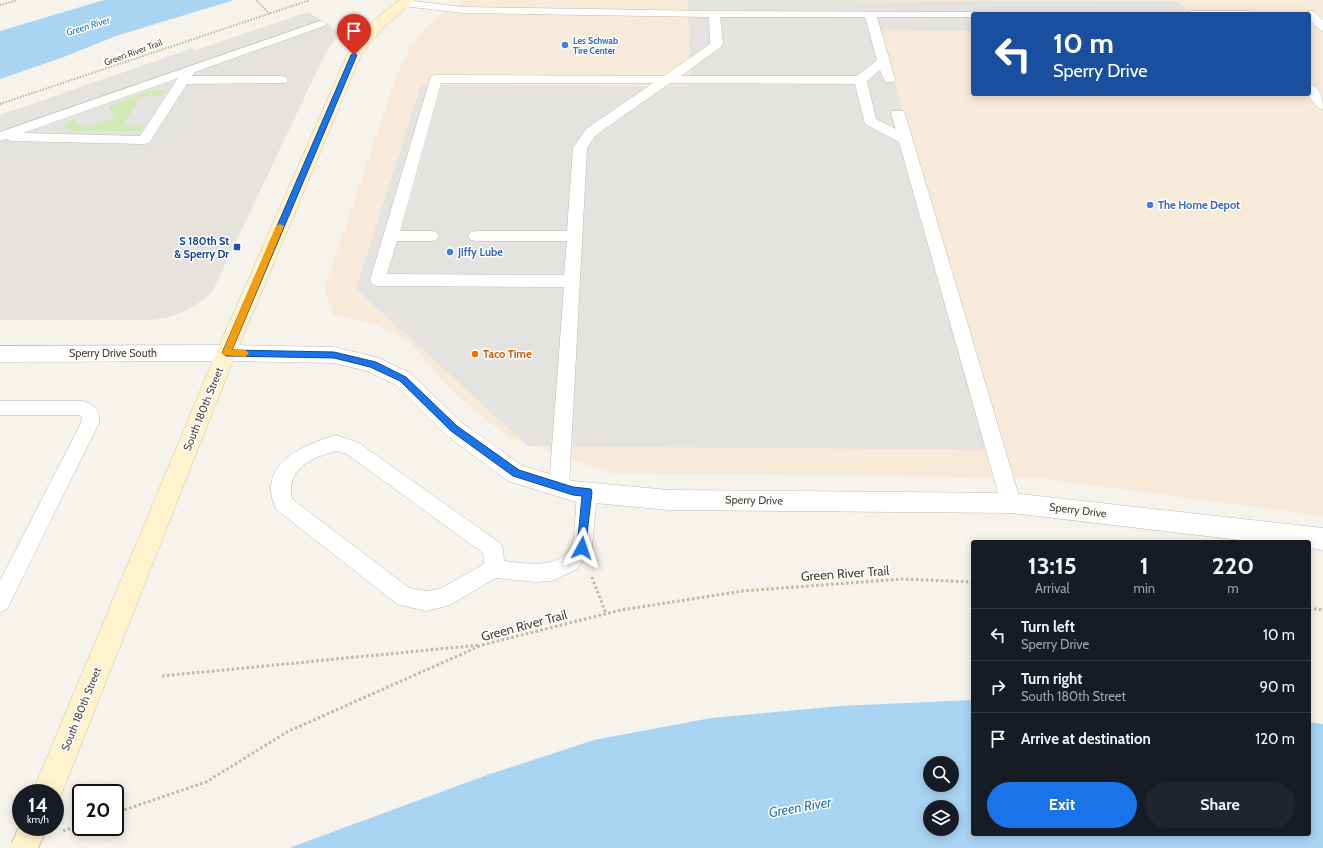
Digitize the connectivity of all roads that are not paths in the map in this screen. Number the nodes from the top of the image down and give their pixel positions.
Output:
1 (405, 2) edge
2 (714, 14) junction
3 (870, 14) junction
4 (971, 14) edge
5 (1314, 14) edge
6 (320, 24) dead end
7 (1323, 27) edge
8 (883, 62) junction
9 (187, 75) junction
10 (889, 79) dead end
11 (282, 80) dead end
12 (668, 80) junction
13 (860, 80) junction
14 (1311, 90) edge
15 (1323, 105) edge
16 (898, 114) dead end
17 (0, 137) edge
18 (906, 140) junction
19 (391, 236) junction
20 (431, 236) dead end
21 (476, 236) dead end
22 (575, 236) junction
23 (572, 280) junction
24 (226, 353) junction
25 (0, 354) edge
26 (0, 408) edge
27 (559, 487) junction
28 (587, 492) junction
29 (1011, 503) junction
30 (1323, 539) edge
31 (494, 569) junction
32 (0, 602) edge
33 (51, 784) edge
34 (29, 836) edge
35 (24, 848) edge

1 - 2 lane
1 - 24 main road, South 180th Street
2 - 3 lane
2 - 12 lane
3 - 4 lane
3 - 8 lane
5 - 7 lane
6 - 9 lane
8 - 10 lane
8 - 13 lane
9 - 11 lane
9 - 17 lane
9 - 17 lane
12 - 13 lane
12 - 19 lane
12 - 22 lane
13 - 18 lane
14 - 15 lane
16 - 18 lane
18 - 29 lane
19 - 20 lane
19 - 23 lane
21 - 22 lane
22 - 23 lane
23 - 27 lane
24 - 25 street, Sperry Drive South
24 - 27 street, Sperry Drive
24 - 33 main road, South 180th Street
26 - 32 lane
27 - 28 street, Sperry Drive
28 - 29 street, Sperry Drive
28 - 31 lane
29 - 30 street, Sperry Drive
31 - 31 lane
34 - 35 main road, bridge

